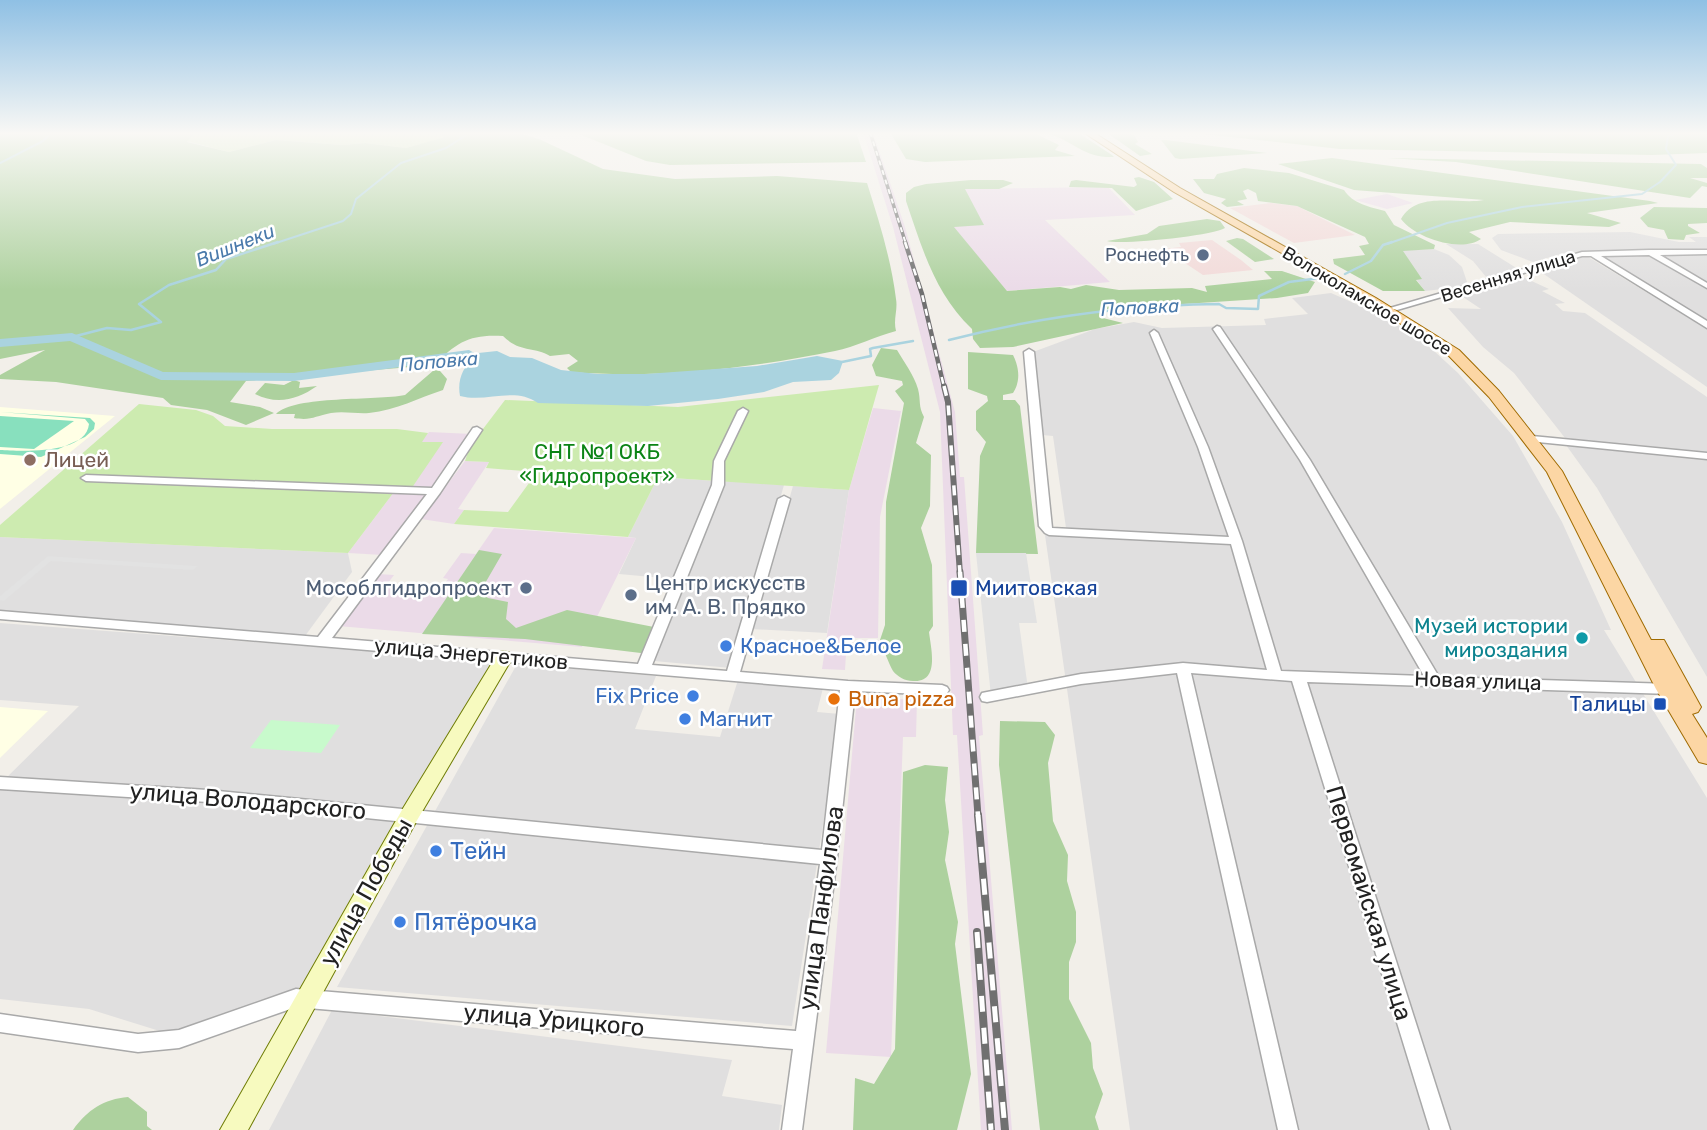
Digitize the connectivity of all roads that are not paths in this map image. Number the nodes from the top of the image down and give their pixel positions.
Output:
1 (1168, 185) edge
2 (1174, 185) edge
3 (1649, 252) junction
4 (1707, 252) edge
5 (1591, 253) junction
6 (1707, 286) edge
7 (1394, 308) junction
8 (1707, 325) edge
9 (1217, 329) dead end
10 (1154, 333) dead end
11 (1029, 352) dead end
12 (743, 411) dead end
13 (477, 430) dead end
14 (1537, 439) junction
15 (1707, 456) edge
16 (86, 478) dead end
17 (436, 491) junction
18 (784, 499) dead end
19 (1236, 541) junction
20 (0, 615) edge
21 (322, 642) junction
22 (504, 657) junction
23 (1182, 668) junction
24 (643, 669) junction
25 (1275, 674) junction
26 (732, 676) junction
27 (1298, 677) junction
28 (1433, 680) junction
29 (848, 686) junction
30 (942, 690) dead end
31 (1674, 690) junction
32 (987, 697) dead end
33 (1707, 734) edge
34 (1707, 756) edge
35 (0, 783) edge
36 (409, 816) junction
37 (829, 858) junction
38 (306, 1000) junction
39 (0, 1023) edge
40 (803, 1041) junction
41 (233, 1130) edge
42 (792, 1130) edge
43 (1288, 1130) edge
44 (1440, 1130) edge

1 - 14 main road, Волоколамское шоссе
2 - 7 main road, Волоколамское шоссе
3 - 4 street, Весенняя улица
3 - 5 street, Весенняя улица
3 - 6 street
5 - 7 street, Весенняя улица
5 - 8 street
7 - 14 main road, Волоколамское шоссе
9 - 28 street
10 - 19 street
11 - 19 street
12 - 24 street
13 - 17 street
14 - 15 street
14 - 31 main road, Волоколамское шоссе
16 - 17 street
17 - 21 street
18 - 26 street
19 - 25 street
20 - 21 street, улица Энергетиков
21 - 22 street, улица Энергетиков
22 - 24 street, улица Энергетиков
22 - 36 street, улица Победы
23 - 25 street, Новая улица
23 - 32 street, Новая улица
23 - 43 street
24 - 26 street, улица Энергетиков
25 - 27 street, Новая улица
26 - 29 street, улица Энергетиков
27 - 28 street, Новая улица
27 - 44 street, Первомайская улица
28 - 31 street, Новая улица
29 - 30 street, улица Энергетиков
29 - 37 street, улица Панфилова
31 - 33 main road, Волоколамское шоссе
31 - 34 main road, Волоколамское шоссе
35 - 36 street, улица Володарского
36 - 37 street, улица Володарского
36 - 38 street, улица Победы
37 - 40 street, улица Панфилова
38 - 39 street, улица Урицкого
38 - 40 street, улица Урицкого
38 - 41 street, улица Победы
40 - 42 street, улица Панфилова

